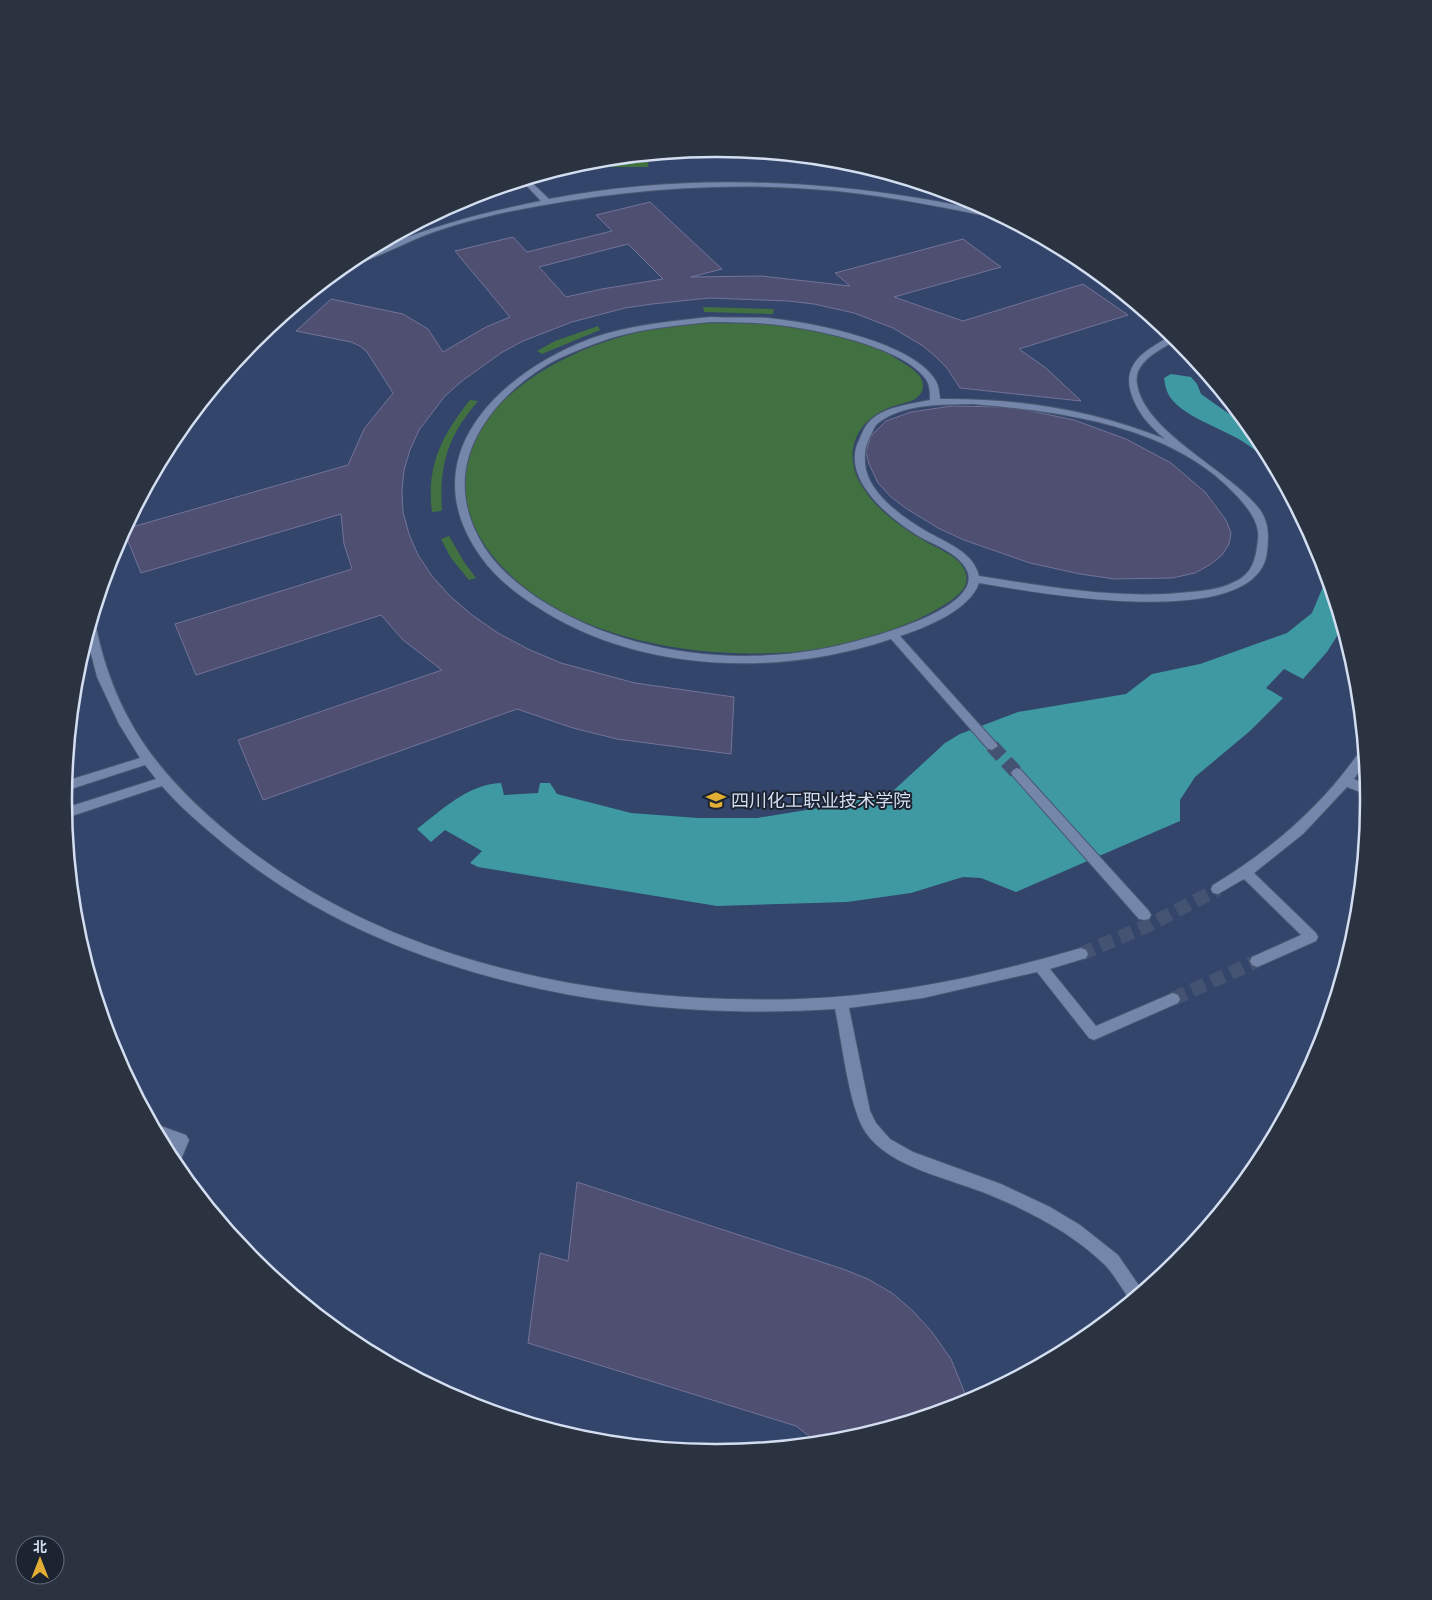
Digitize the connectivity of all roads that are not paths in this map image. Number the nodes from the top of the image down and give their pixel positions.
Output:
1 (529, 184) edge
2 (546, 202) junction
3 (976, 212) edge
4 (387, 247) edge
5 (1168, 342) edge
6 (935, 403) junction
7 (1184, 450) junction
8 (974, 579) junction
9 (894, 636) junction
10 (93, 639) edge
11 (992, 746) tunnel mouth
12 (147, 760) junction
13 (1358, 762) edge
14 (1017, 773) tunnel mouth
15 (1345, 780) junction
16 (165, 781) junction
17 (73, 784) edge
18 (1359, 787) edge
19 (73, 811) edge
20 (1245, 872) junction
21 (1218, 889) tunnel mouth
22 (1144, 915) dead end
23 (1080, 954) tunnel mouth
24 (1258, 961) tunnel mouth
25 (1040, 966) junction
26 (1173, 999) tunnel mouth
27 (841, 1002) junction
28 (167, 1135) edge
29 (177, 1151) edge
30 (1133, 1290) edge

1 - 2 street
2 - 3 street
2 - 4 street
5 - 7 street
6 - 7 street
6 - 8 street
6 - 9 street
7 - 8 street
8 - 9 street
9 - 11 street
10 - 12 street
12 - 16 street
12 - 17 street
13 - 15 street
14 - 22 street
15 - 18 street
15 - 20 street
16 - 19 street
16 - 27 street
20 - 21 street
20 - 24 street
23 - 25 street
25 - 26 street
25 - 27 street
27 - 30 street
28 - 29 street

